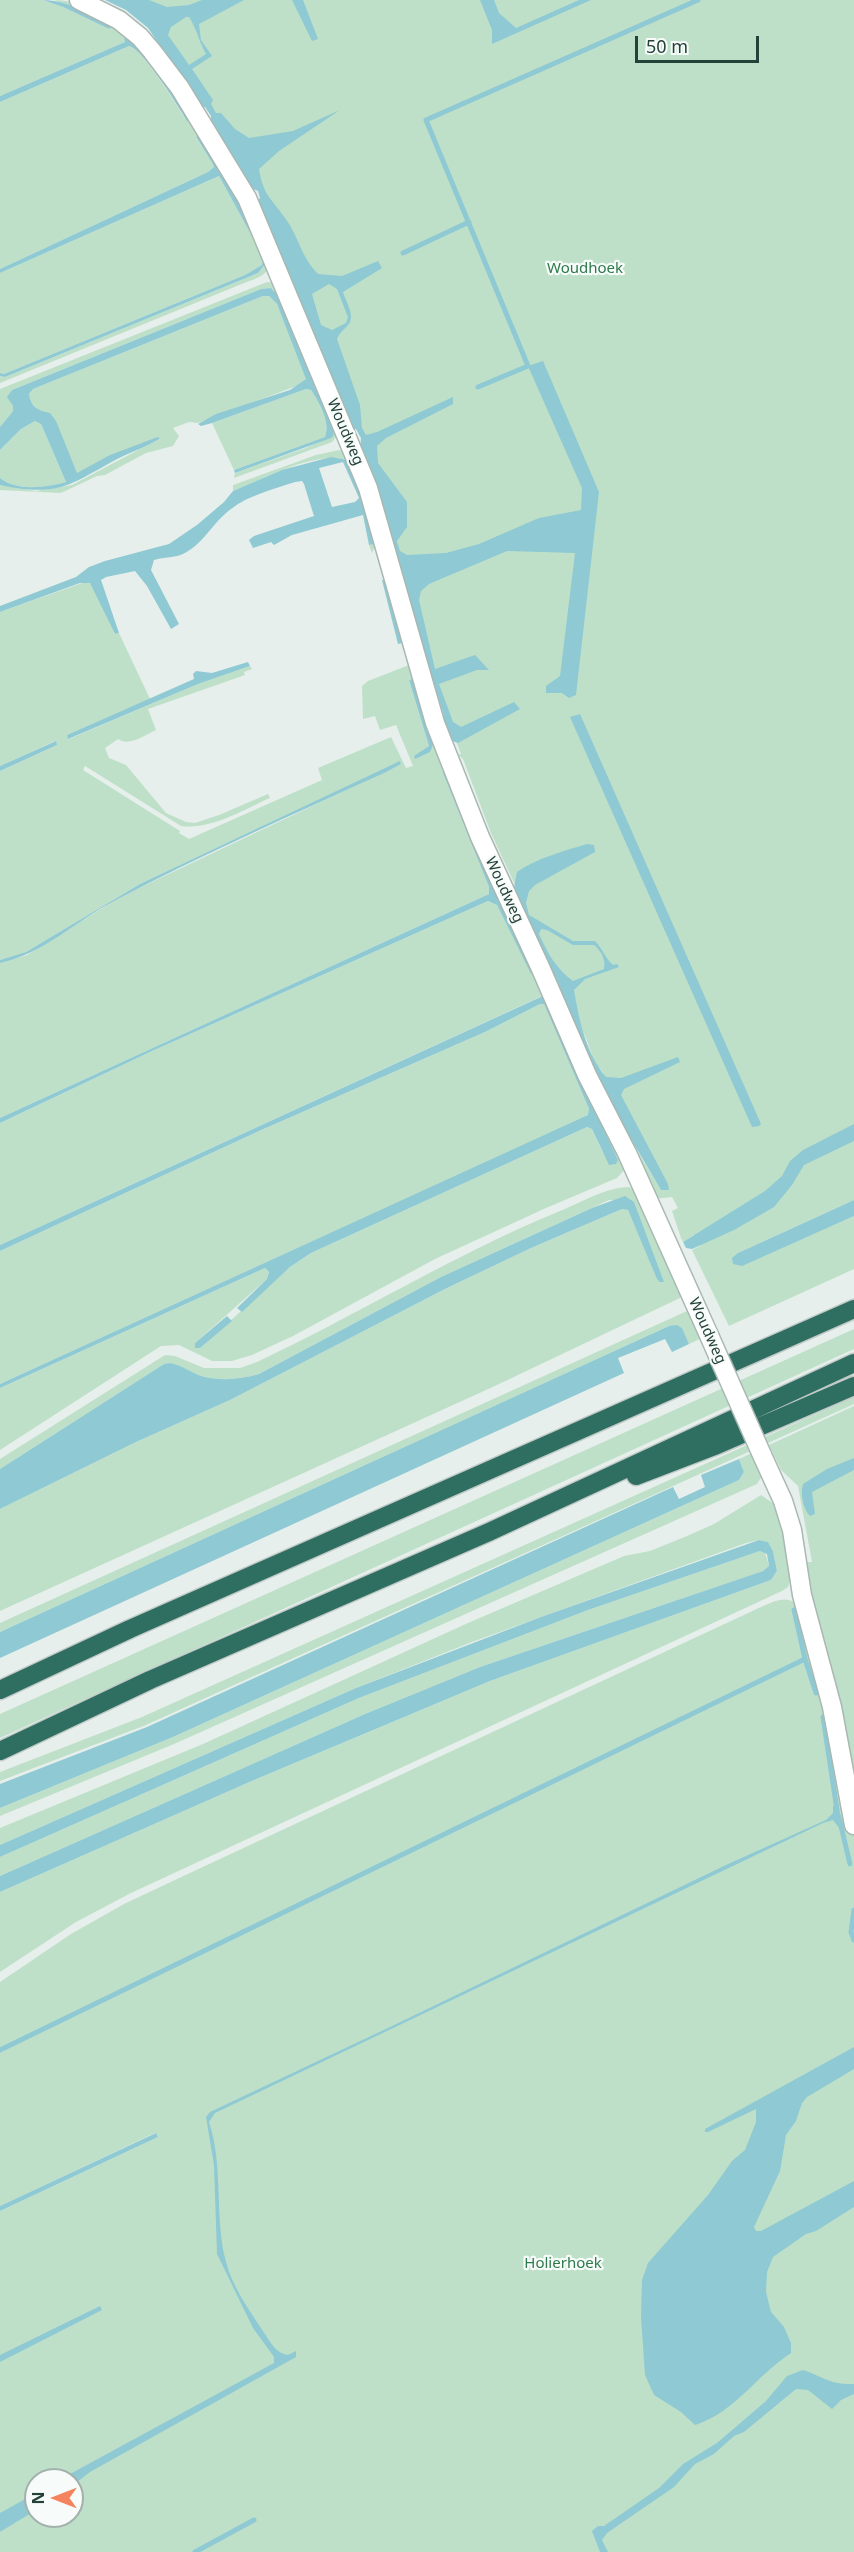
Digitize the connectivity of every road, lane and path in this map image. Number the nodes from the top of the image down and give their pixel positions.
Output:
1 (79, 0) edge
2 (854, 1309) edge
3 (854, 1363) edge
4 (854, 1386) edge
5 (489, 1532) junction
6 (0, 1690) edge
7 (0, 1751) edge
8 (854, 1826) edge

1 - 8 street, Woudweg, bridge
2 - 6 highway
3 - 5 highway
4 - 5 highway
5 - 7 highway

